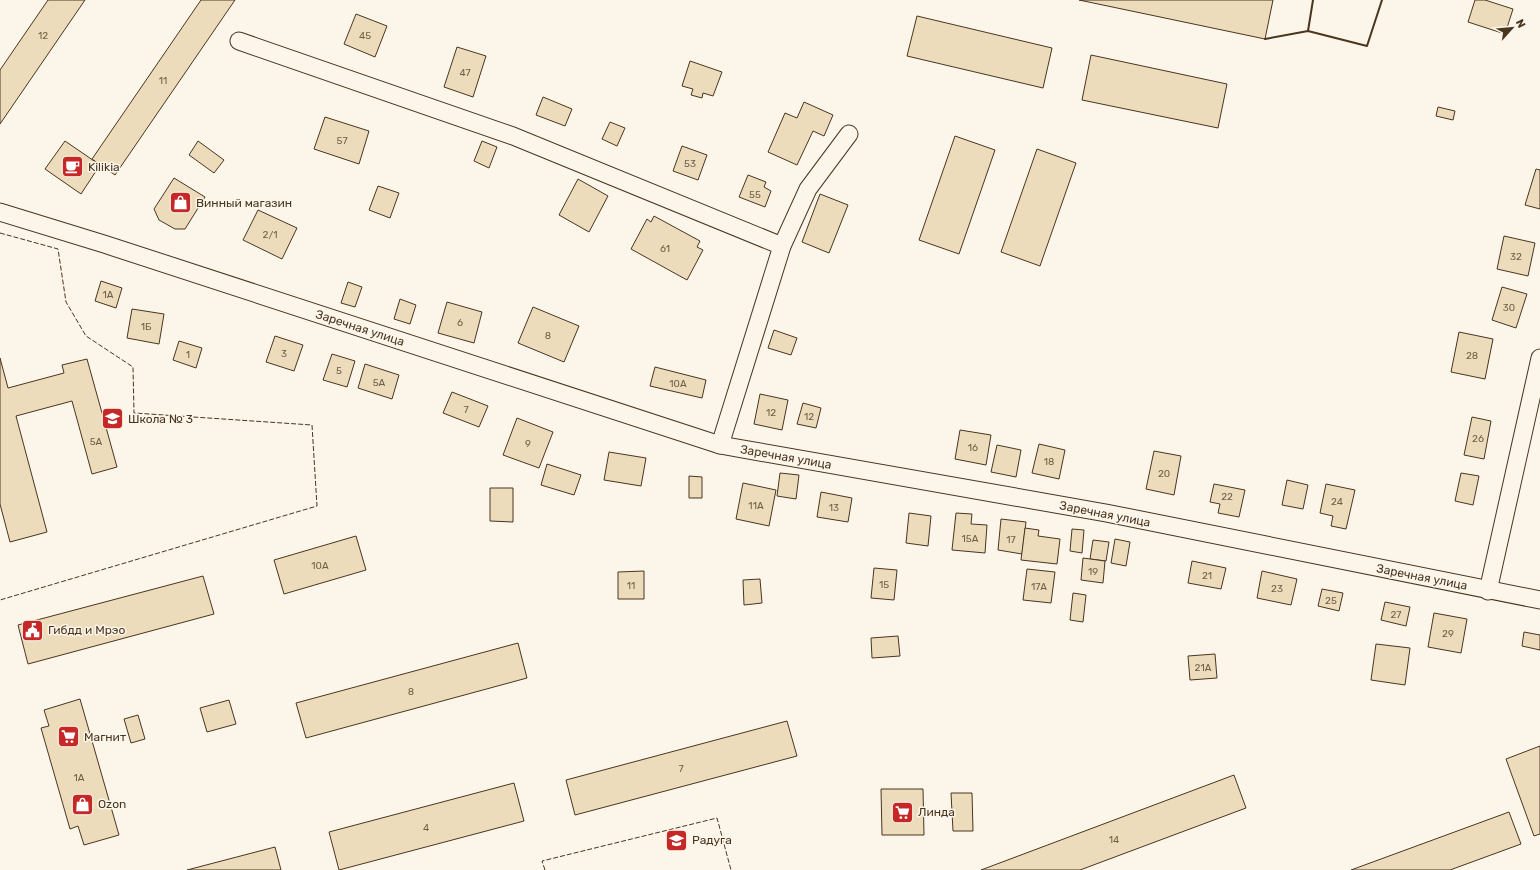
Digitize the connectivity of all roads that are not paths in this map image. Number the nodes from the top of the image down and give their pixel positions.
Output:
1 (239, 41) dead end
2 (849, 134) dead end
3 (0, 212) edge
4 (782, 246) junction
5 (1540, 358) edge
6 (720, 445) junction
7 (1488, 591) junction
8 (1540, 600) edge

1 - 4 street
2 - 4 street
3 - 6 street, Заречная улица
4 - 6 street
5 - 7 street
6 - 7 street, Заречная улица
7 - 8 street, Заречная улица

